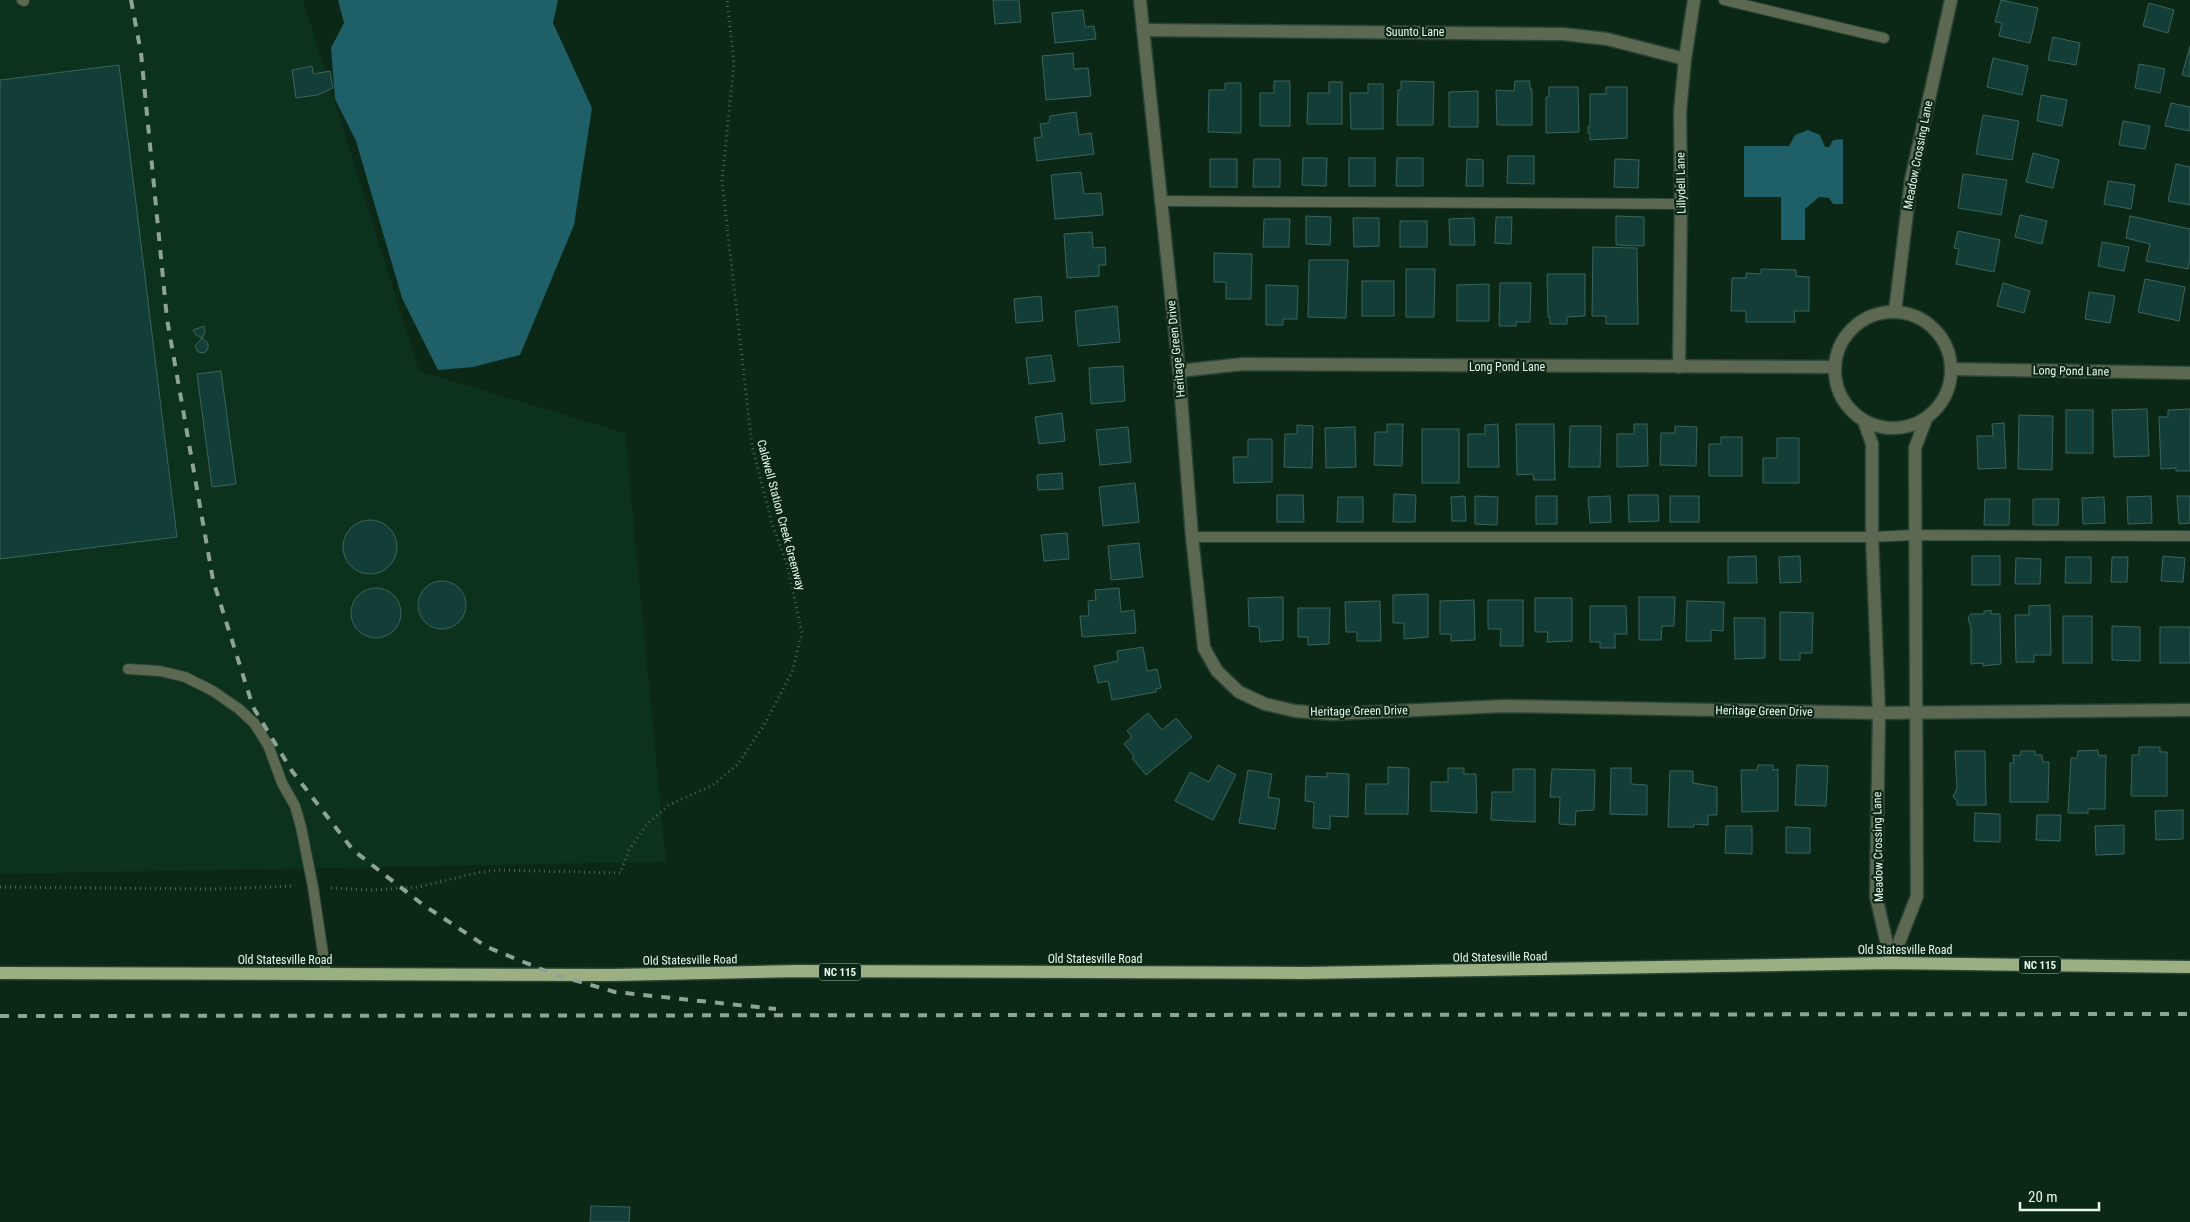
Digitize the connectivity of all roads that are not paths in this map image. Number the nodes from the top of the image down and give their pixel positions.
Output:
1 (1140, 0) edge
2 (1694, 0) edge
3 (1724, 0) edge
4 (1951, 0) edge
5 (1143, 30) junction
6 (1884, 38) dead end
7 (1684, 60) junction
8 (1160, 201) junction
9 (1681, 204) junction
10 (1895, 311) junction
11 (1679, 367) junction
12 (1834, 367) junction
13 (1952, 369) junction
14 (1179, 371) junction
15 (2190, 373) edge
16 (1926, 419) junction
17 (1864, 421) junction
18 (1914, 535) junction
19 (2190, 536) edge
20 (1192, 537) junction
21 (1872, 537) junction
22 (128, 669) dead end
23 (2190, 710) edge
24 (1878, 713) junction
25 (1916, 713) junction
26 (1891, 963) junction
27 (2190, 967) edge
28 (0, 973) edge
29 (326, 974) junction

1 - 5 street, Heritage Green Drive
2 - 7 street, Lillydell Lane
3 - 6 lane
4 - 10 street, Meadow Crossing Lane
5 - 7 street, Suunto Lane
5 - 8 street, Heritage Green Drive
7 - 9 street, Lillydell Lane
8 - 9 lane
8 - 14 street, Heritage Green Drive
9 - 11 street, Lillydell Lane
10 - 12 street
10 - 13 street
11 - 12 street, Long Pond Lane
11 - 14 street, Long Pond Lane
12 - 17 street, Meadow Crossing Lane
13 - 15 street, Long Pond Lane
13 - 16 street, Meadow Crossing Lane
14 - 20 street, Heritage Green Drive
16 - 17 street, Meadow Crossing Lane
16 - 18 street, Meadow Crossing Lane
17 - 21 street, Meadow Crossing Lane
18 - 19 lane
18 - 21 lane
18 - 25 street, Meadow Crossing Lane
20 - 21 lane
20 - 24 street, Heritage Green Drive
21 - 24 street, Meadow Crossing Lane
22 - 29 lane
23 - 25 street, Heritage Green Drive
24 - 25 street, Heritage Green Drive
24 - 26 street, Meadow Crossing Lane
25 - 26 street, Meadow Crossing Lane
26 - 27 main road, Old Statesville Road / NC 115
26 - 29 main road, Old Statesville Road / NC 115
28 - 29 main road, Old Statesville Road / NC 115

